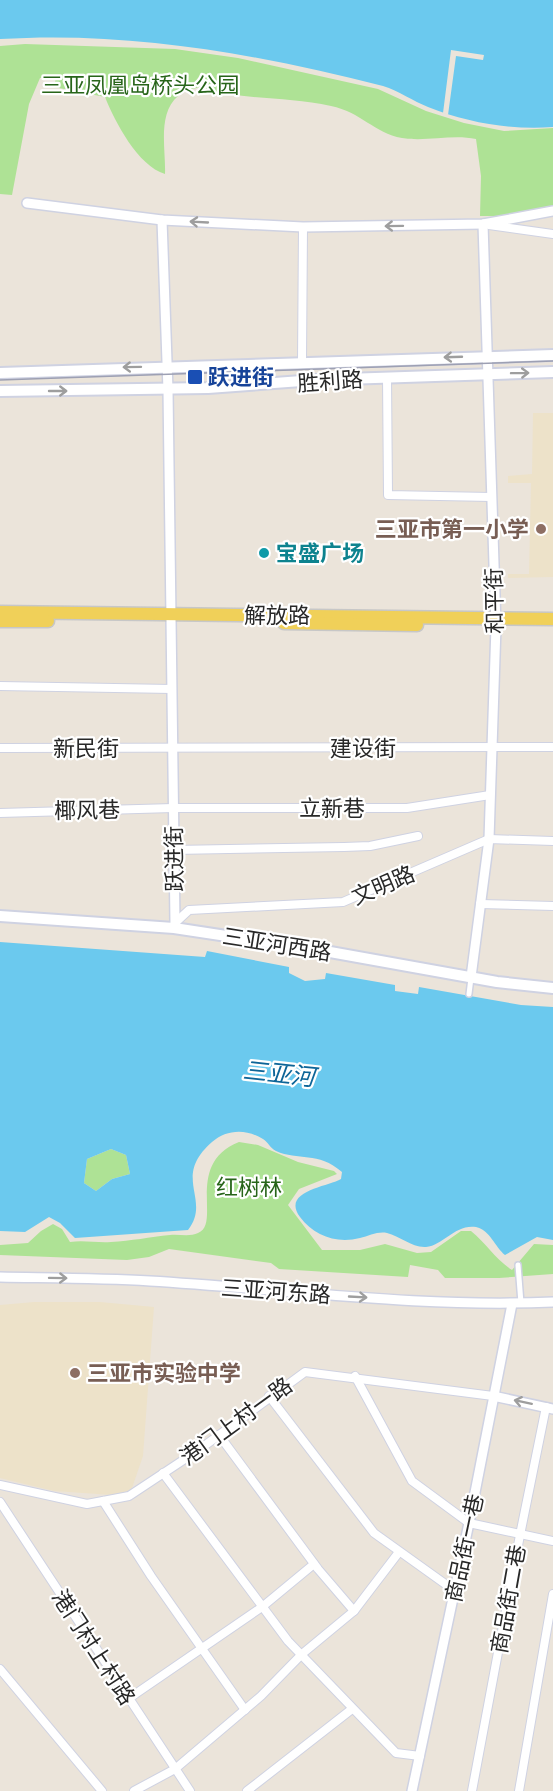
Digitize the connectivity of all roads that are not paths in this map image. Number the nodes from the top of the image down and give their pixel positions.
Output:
1 (27, 203) dead end
2 (553, 211) edge
3 (162, 220) junction
4 (483, 224) junction
5 (303, 227) junction
6 (553, 234) edge
7 (553, 355) edge
8 (487, 356) junction
9 (302, 362) junction
10 (167, 367) junction
11 (553, 372) edge
12 (0, 373) edge
13 (487, 373) junction
14 (387, 377) junction
15 (168, 390) junction
16 (0, 391) edge
17 (491, 497) junction
18 (0, 612) edge
19 (172, 619) junction
20 (553, 619) edge
21 (0, 621) edge
22 (496, 622) junction
23 (553, 627) edge
24 (0, 686) edge
25 (172, 689) junction
26 (553, 747) edge
27 (0, 748) edge
28 (172, 748) junction
29 (491, 748) junction
30 (490, 795) junction
31 (173, 808) junction
32 (0, 813) edge
33 (418, 836) dead end
34 (489, 839) junction
35 (553, 841) edge
36 (174, 850) junction
37 (480, 904) junction
38 (553, 906) edge
39 (0, 910) edge
40 (0, 916) edge
41 (175, 922) junction
42 (471, 975) junction
43 (553, 982) edge
44 (553, 988) edge
45 (469, 994) dead end
46 (518, 1265) dead end
47 (0, 1277) edge
48 (553, 1302) edge
49 (516, 1304) junction
50 (355, 1376) junction
51 (270, 1396) junction
52 (493, 1396) junction
53 (550, 1408) edge
54 (219, 1435) junction
55 (163, 1473) junction
56 (0, 1485) edge
57 (103, 1501) junction
58 (0, 1502) edge
59 (470, 1523) junction
60 (520, 1535) junction
61 (553, 1541) edge
62 (399, 1551) junction
63 (314, 1564) junction
64 (455, 1591) junction
65 (553, 1593) edge
66 (262, 1607) junction
67 (354, 1611) junction
68 (201, 1649) junction
69 (302, 1654) junction
70 (0, 1669) edge
71 (128, 1699) junction
72 (352, 1709) junction
73 (245, 1710) junction
74 (420, 1756) junction
75 (175, 1769) junction
76 (102, 1791) edge
77 (134, 1791) edge
78 (190, 1791) edge
79 (247, 1791) edge
80 (412, 1791) edge
81 (472, 1791) edge
82 (519, 1791) edge

1 - 3 street
2 - 4 street
5 -> 3 street
3 - 10 street, 跃进街
4 -> 5 street
4 - 6 street
4 - 8 street, 和平街
5 - 9 street
7 - 8 main road, 胜利路
8 -> 9 main road, 胜利路
8 - 13 street, 和平街
9 - 10 main road, 胜利路
10 -> 12 main road, 胜利路
10 - 15 street, 跃进街
13 -> 11 main road, 胜利路
13 - 14 main road, 胜利路
13 - 17 street, 和平街
14 - 15 main road, 胜利路
14 - 17 street
16 -> 15 main road, 胜利路
15 - 19 street, 跃进街
17 - 22 street, 和平街
18 - 19 main road, 解放路
19 - 21 main road, 解放路
19 - 22 main road, 解放路
19 - 25 street, 跃进街
20 - 22 main road, 解放路
22 - 23 main road, 解放路
22 - 29 street, 和平街
24 - 25 street
25 - 28 street, 跃进街
26 - 29 street, 建设街
27 - 28 street, 新民街
28 - 29 street, 建设街
28 - 31 street, 跃进街
29 - 30 street, 和平街
30 - 31 street, 立新巷
30 - 34 street, 和平街
31 - 32 street, 椰风巷
31 - 36 street, 跃进街
33 - 36 street
34 - 35 street, 文明路
34 - 37 street, 和平街
34 - 41 street, 文明路
36 - 41 street, 跃进街
37 - 38 street
37 - 42 street, 和平街
39 - 41 main road, 三亚河西路
40 - 42 main road, 三亚河西路
41 - 42 main road, 三亚河西路
42 - 43 main road, 三亚河西路
42 - 44 main road, 三亚河西路
42 - 45 street
46 - 49 street
47 -> 49 street, 三亚河东路
48 - 49 street, 三亚河东路
49 - 52 street, 商品街一巷
50 - 51 street, 港门上村一路
50 - 52 street, 港门上村一路
50 - 59 street
51 - 54 street, 港门上村一路
51 - 62 street
53 -> 52 street
52 - 59 street, 商品街一巷
53 - 60 street, 商品街二巷
54 - 55 street, 港门上村一路
54 - 63 street
55 - 57 street, 港门上村一路
55 - 66 street
56 - 57 street
57 - 68 street
58 - 71 street, 港门村上村路
59 - 60 street
59 - 64 street, 商品街一巷
60 - 61 street
60 - 81 street, 商品街二巷
62 - 64 street
62 - 67 street
63 - 66 street
63 - 67 street
64 - 74 street, 商品街一巷
65 - 82 street
66 - 68 street
66 - 69 street
67 - 69 street
68 - 71 street
68 - 73 street
69 - 72 street
69 - 73 street
70 - 76 street
71 - 75 street, 港门村上村路
72 - 74 street
72 - 79 street
73 - 75 street
74 - 80 street, 商品街一巷
75 - 77 street
75 - 78 street, 港门村上村路

